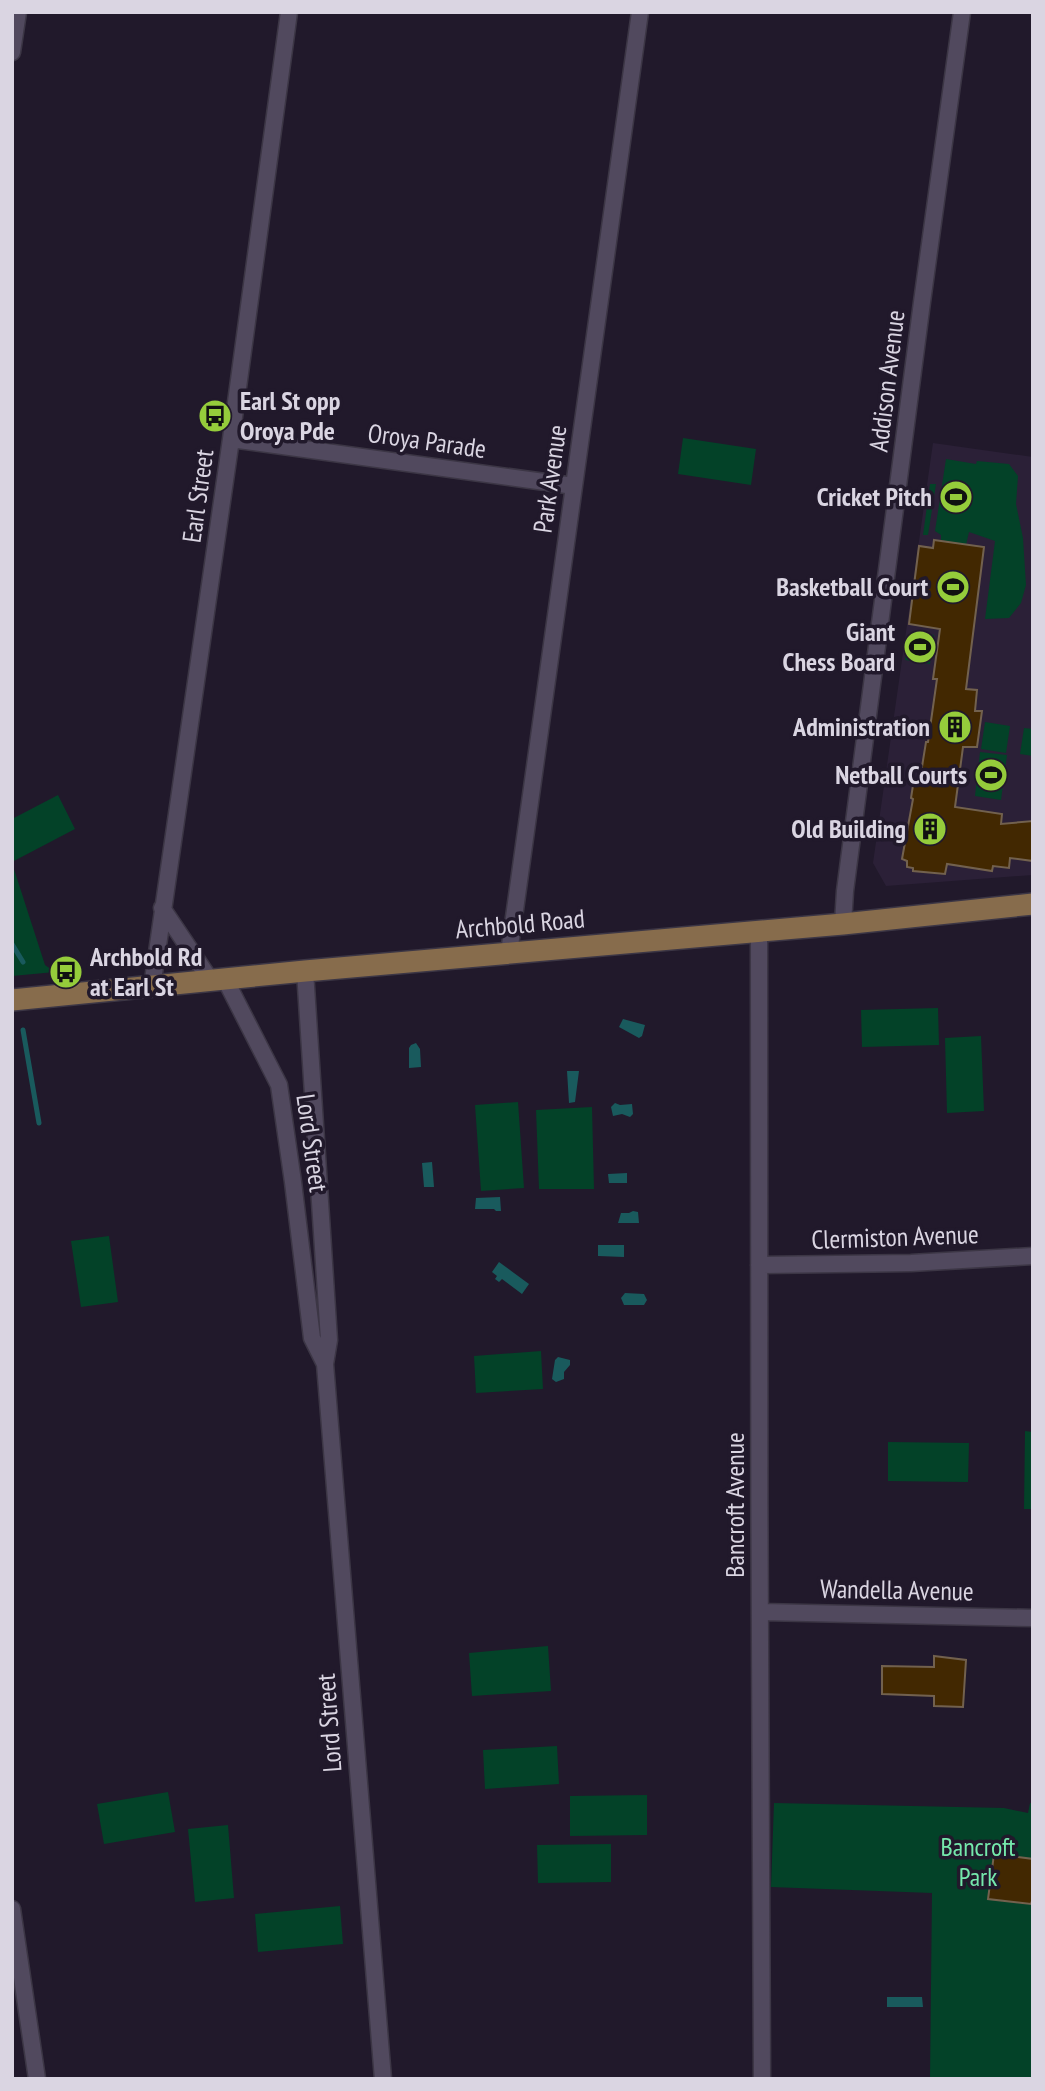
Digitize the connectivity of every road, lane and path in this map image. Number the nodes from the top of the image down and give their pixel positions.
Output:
1 (18, 12) edge
2 (289, 12) edge
3 (640, 12) edge
4 (962, 12) edge
5 (12, 52) edge
6 (231, 439) junction
7 (574, 486) junction
8 (1033, 904) edge
9 (162, 908) junction
10 (843, 924) junction
11 (759, 931) junction
12 (509, 953) junction
13 (305, 971) junction
14 (218, 980) junction
15 (152, 987) junction
16 (12, 1000) edge
17 (1033, 1256) edge
18 (759, 1265) junction
19 (325, 1364) junction
20 (760, 1612) junction
21 (1033, 1618) edge
22 (12, 1909) edge
23 (29, 2026) junction
24 (12, 2029) edge
25 (37, 2079) edge
26 (383, 2079) edge
27 (762, 2079) edge

1 - 5 street
2 - 6 street, Earl Street
3 - 7 street, Park Avenue
4 - 10 street, Addison Avenue
6 - 7 street, Oroya Parade
6 - 9 street, Earl Street
7 - 12 street, Park Avenue
8 - 10 main road, Archbold Road
9 - 14 street, Lord Street
9 - 15 street, Earl Street
10 - 11 main road, Archbold Road
11 - 12 main road, Archbold Road
11 - 18 street, Bancroft Avenue
12 - 13 main road, Archbold Road
13 - 14 main road, Archbold Road
13 - 19 street, Lord Street
14 - 15 main road, Archbold Road
14 - 19 street, Lord Street
15 - 16 main road, Archbold Road
17 - 18 street, Clermiston Avenue
18 - 20 street, Bancroft Avenue
19 - 26 street, Lord Street
20 - 21 street, Wandella Avenue
20 - 27 street, Bancroft Avenue
22 - 23 street
23 - 24 street
23 - 25 street

